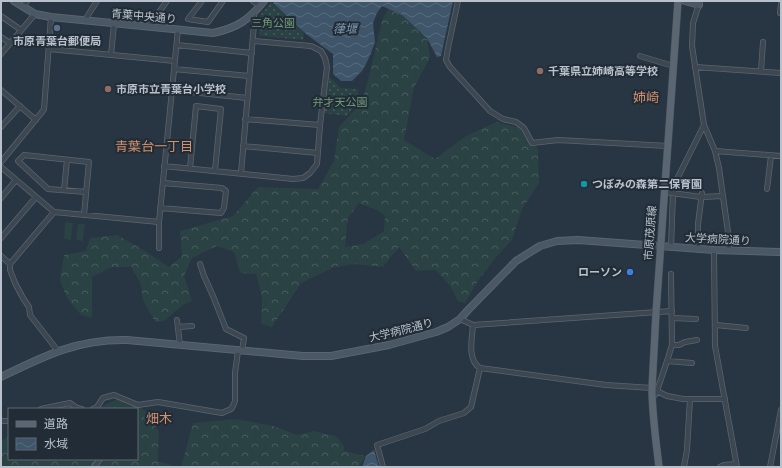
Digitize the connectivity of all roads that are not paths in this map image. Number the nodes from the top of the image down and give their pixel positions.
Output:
1 (14, 1) edge
2 (27, 1) edge
3 (97, 1) edge
4 (167, 1) edge
5 (202, 1) edge
6 (224, 1) edge
7 (252, 1) edge
8 (458, 1) edge
9 (678, 1) edge
10 (685, 1) edge
11 (700, 3) edge
12 (262, 4) edge
13 (781, 4) edge
14 (23, 7) junction
15 (780, 13) edge
16 (35, 14) junction
17 (254, 14) junction
18 (1, 16) edge
19 (51, 17) junction
20 (85, 20) junction
21 (114, 24) junction
22 (149, 26) junction
23 (178, 29) junction
24 (21, 30) junction
25 (1, 37) edge
26 (253, 41) junction
27 (763, 42) dead end
28 (10, 43) junction
29 (177, 45) junction
30 (49, 49) junction
31 (252, 53) junction
32 (1, 54) edge
33 (111, 55) junction
34 (640, 56) dead end
35 (175, 61) junction
36 (673, 66) junction
37 (695, 67) junction
38 (174, 69) junction
39 (761, 71) junction
40 (781, 73) edge
41 (249, 76) junction
42 (172, 90) junction
43 (1, 91) edge
44 (247, 98) junction
45 (20, 106) junction
46 (245, 119) junction
47 (36, 120) junction
48 (320, 125) junction
49 (704, 125) junction
50 (1, 128) edge
51 (243, 146) junction
52 (668, 146) junction
53 (715, 151) junction
54 (318, 152) junction
55 (771, 156) junction
56 (781, 156) edge
57 (66, 160) junction
58 (1, 162) edge
59 (164, 166) junction
60 (1, 167) edge
61 (190, 168) junction
62 (215, 170) junction
63 (241, 173) junction
64 (16, 180) junction
65 (162, 183) junction
66 (767, 189) dead end
67 (64, 190) junction
68 (86, 192) junction
69 (664, 192) junction
70 (674, 193) junction
71 (702, 195) junction
72 (723, 196) junction
73 (36, 197) junction
74 (1, 198) edge
75 (160, 208) junction
76 (54, 212) junction
77 (84, 215) junction
78 (158, 222) junction
79 (1, 238) edge
80 (660, 246) junction
81 (671, 247) junction
82 (159, 248) dead end
83 (698, 249) junction
84 (714, 250) junction
85 (729, 251) junction
86 (781, 252) edge
87 (1, 256) edge
88 (10, 264) junction
89 (200, 264) dead end
90 (671, 274) dead end
91 (672, 311) junction
92 (656, 313) junction
93 (672, 318) junction
94 (460, 319) junction
95 (696, 319) dead end
96 (177, 320) dead end
97 (473, 325) junction
98 (716, 325) junction
99 (192, 326) dead end
100 (178, 328) junction
101 (746, 328) dead end
102 (697, 340) dead end
103 (180, 345) junction
104 (672, 345) junction
105 (58, 351) junction
106 (240, 351) junction
107 (668, 361) junction
108 (692, 363) dead end
109 (480, 368) junction
110 (1, 377) edge
111 (654, 389) junction
112 (690, 399) junction
113 (725, 399) junction
114 (58, 407) edge
115 (77, 408) edge
116 (97, 408) edge
117 (781, 410) edge
118 (737, 466) edge
119 (383, 467) edge
120 (659, 467) edge
121 (684, 467) edge
122 (720, 467) edge
123 (770, 467) edge

1 - 14 street, 青葉中央通り
2 - 14 street
3 - 20 street
4 - 22 street
5 - 6 street
7 - 12 street
8 - 52 street
9 - 36 main road, 市原茂原線
10 - 11 street
11 - 37 street
12 - 17 street, 青葉中央通り
13 - 15 street
14 - 16 street, 青葉中央通り
16 - 19 street, 青葉中央通り
16 - 24 street
17 - 23 street, 青葉中央通り
17 - 26 street
18 - 24 street
19 - 20 street, 青葉中央通り
19 - 30 street
20 - 21 street, 青葉中央通り
21 - 22 street, 青葉中央通り
21 - 33 street
22 - 23 street, 青葉中央通り
23 - 29 street
24 - 28 street
25 - 28 street
26 - 31 street
26 - 48 street
27 - 39 street
28 - 32 street
29 - 31 street
29 - 35 street
30 - 33 street
30 - 47 street
31 - 41 street
33 - 35 street
34 - 36 street
35 - 38 street
36 - 52 main road, 市原茂原線
37 - 39 street
37 - 49 street
38 - 41 street
38 - 42 street
39 - 40 street
41 - 44 street
42 - 44 street
42 - 59 street
43 - 45 street
44 - 46 street
45 - 47 street
45 - 50 street
46 - 48 street
46 - 51 street
47 - 58 street
48 - 54 street
49 - 53 street
49 - 70 street
51 - 54 street
51 - 63 street
52 - 69 main road, 市原茂原線
53 - 55 street
53 - 72 street
54 - 63 street
55 - 56 street
55 - 66 street
57 - 67 street
57 - 67 street
57 - 68 street
59 - 61 street
59 - 65 street
60 - 64 street
61 - 62 street
61 - 62 street
62 - 63 street
64 - 73 street
64 - 74 street
65 - 75 street
65 - 75 street
67 - 68 street
68 - 77 street
69 - 70 street
69 - 80 main road, 市原茂原線
70 - 71 street
70 - 81 street
71 - 72 street
71 - 83 street
72 - 85 street
73 - 76 street
73 - 79 street
75 - 78 street
76 - 77 street
76 - 88 street
77 - 78 street
78 - 82 street
80 - 81 street, 大学病院通り
80 - 92 main road, 市原茂原線
80 - 94 street, 大学病院通り
81 - 83 street, 大学病院通り
83 - 84 street, 大学病院通り
84 - 85 street, 大学病院通り
84 - 98 street
85 - 86 street, 大学病院通り
87 - 88 street
88 - 105 street
89 - 106 street
90 - 91 street
91 - 92 street
91 - 93 street
92 - 97 street
92 - 111 main road, 市原茂原線
93 - 95 street
93 - 104 street
94 - 97 street
94 - 106 street, 大学病院通り
96 - 100 street
97 - 109 street
98 - 101 street
98 - 113 street
99 - 100 street
100 - 103 street
102 - 104 street
103 - 105 street, 大学病院通り
103 - 106 street, 大学病院通り
104 - 107 street
105 - 110 street, 大学病院通り
106 - 116 street
107 - 108 street
107 - 111 street
109 - 111 street
109 - 119 street
111 - 112 street
111 - 120 main road, 市原茂原線
112 - 113 street
112 - 121 street
113 - 118 street
114 - 115 street
117 - 123 street
118 - 122 street

